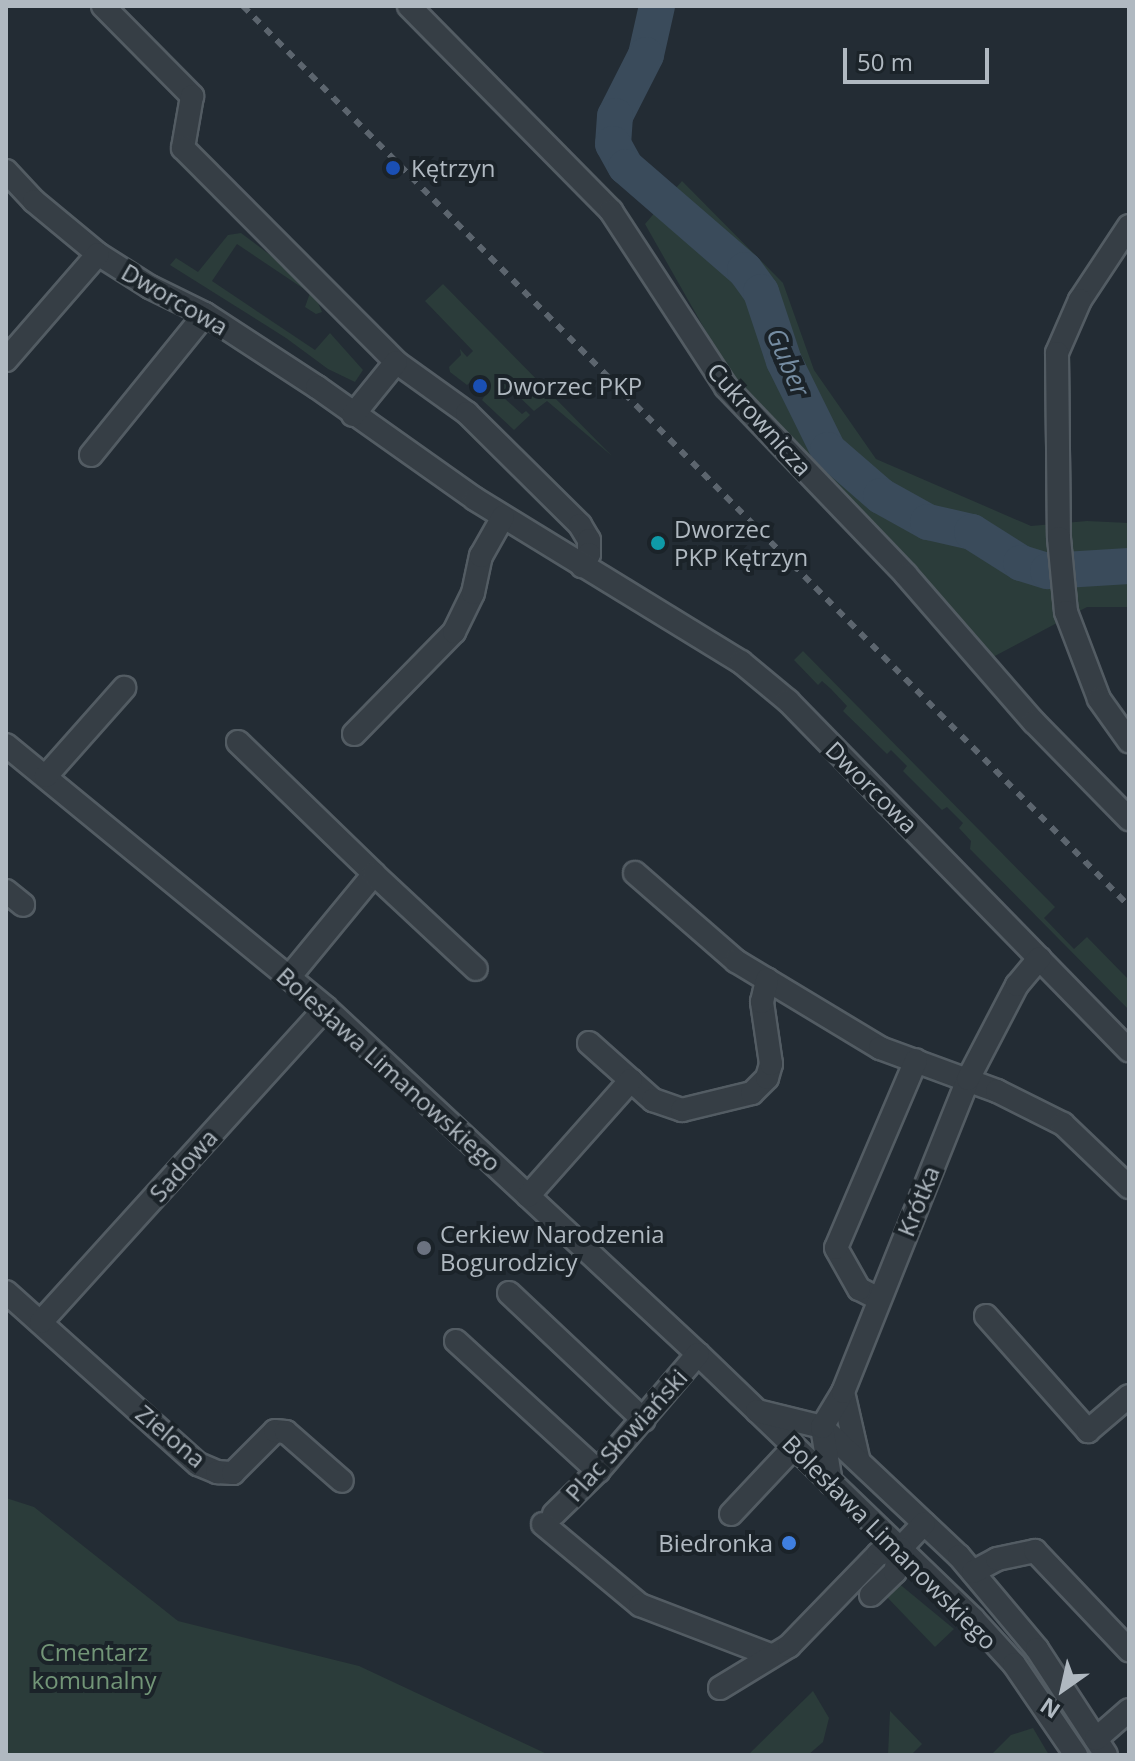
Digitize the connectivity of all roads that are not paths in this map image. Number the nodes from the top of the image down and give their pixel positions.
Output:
1 (103, 6) edge
2 (409, 6) edge
3 (6, 171) edge
4 (1129, 226) edge
5 (98, 254) junction
6 (205, 314) junction
7 (6, 360) edge
8 (396, 362) junction
9 (353, 415) junction
10 (91, 455) dead end
11 (503, 517) junction
12 (582, 566) junction
13 (124, 688) dead end
14 (354, 734) dead end
15 (1129, 741) edge
16 (238, 742) dead end
17 (6, 745) edge
18 (46, 776) junction
19 (1129, 819) edge
20 (635, 873) dead end
21 (374, 874) junction
22 (1040, 958) junction
23 (476, 969) dead end
24 (289, 977) junction
25 (767, 980) junction
26 (326, 1008) junction
27 (589, 1043) dead end
28 (1129, 1050) edge
29 (916, 1060) junction
30 (968, 1079) junction
31 (631, 1080) junction
32 (1129, 1187) edge
33 (528, 1196) junction
34 (6, 1292) edge
35 (509, 1293) dead end
36 (879, 1299) junction
37 (986, 1316) dead end
38 (41, 1322) junction
39 (456, 1341) dead end
40 (698, 1354) junction
41 (843, 1392) junction
42 (1129, 1396) edge
43 (756, 1410) junction
44 (644, 1420) junction
45 (822, 1427) junction
46 (794, 1447) junction
47 (858, 1458) junction
48 (598, 1471) junction
49 (342, 1481) dead end
50 (831, 1483) junction
51 (731, 1514) dead end
52 (924, 1523) junction
53 (900, 1549) junction
54 (973, 1572) junction
55 (871, 1595) dead end
56 (1129, 1650) edge
57 (770, 1655) junction
58 (720, 1688) dead end
59 (1129, 1710) edge
60 (1101, 1747) edge
61 (1076, 1755) edge

1 - 8 street
2 - 19 street, Cukrownicza
3 - 5 street, Dworcowa
4 - 15 street
5 - 6 street, Dworcowa
5 - 7 street
6 - 9 street, Dworcowa
6 - 10 street
8 - 9 street
8 - 12 street
9 - 11 street, Dworcowa
11 - 12 street, Dworcowa
11 - 14 street
12 - 22 street, Dworcowa
13 - 18 street
16 - 21 street
17 - 18 street, Bolesława Limanowskiego
18 - 24 street, Bolesława Limanowskiego
20 - 25 street
21 - 23 street
21 - 24 street
22 - 28 street, Dworcowa
22 - 30 street, Krótka
24 - 26 street, Bolesława Limanowskiego
25 - 29 street
25 - 31 street
26 - 33 street, Bolesława Limanowskiego
26 - 38 street, Sadowa
27 - 31 street
29 - 30 street
29 - 36 street
30 - 32 street
30 - 36 street, Krótka
31 - 33 street
33 - 40 street, Bolesława Limanowskiego
34 - 38 street, Zielona
35 - 44 street
36 - 41 street, Krótka
37 - 42 street
38 - 49 street, Zielona
39 - 48 street
40 - 43 street, Bolesława Limanowskiego
40 - 44 street, Plac Słowiański
41 - 45 street, Krótka
41 - 47 street
43 - 45 street, Bolesława Limanowskiego
43 - 46 street, Bolesława Limanowskiego
44 - 48 street, Plac Słowiański
45 - 47 street, Bolesława Limanowskiego
45 - 50 street
46 - 50 street, Bolesława Limanowskiego
46 - 51 street
47 - 52 street, Bolesława Limanowskiego
48 - 57 street, Plac Słowiański
50 - 53 street, Bolesława Limanowskiego
52 - 53 street
52 - 54 street, Bolesława Limanowskiego
53 - 55 street
53 - 57 street
53 - 61 street, Bolesława Limanowskiego
54 - 56 street
54 - 60 street, Bolesława Limanowskiego
57 - 58 street
59 - 60 street

